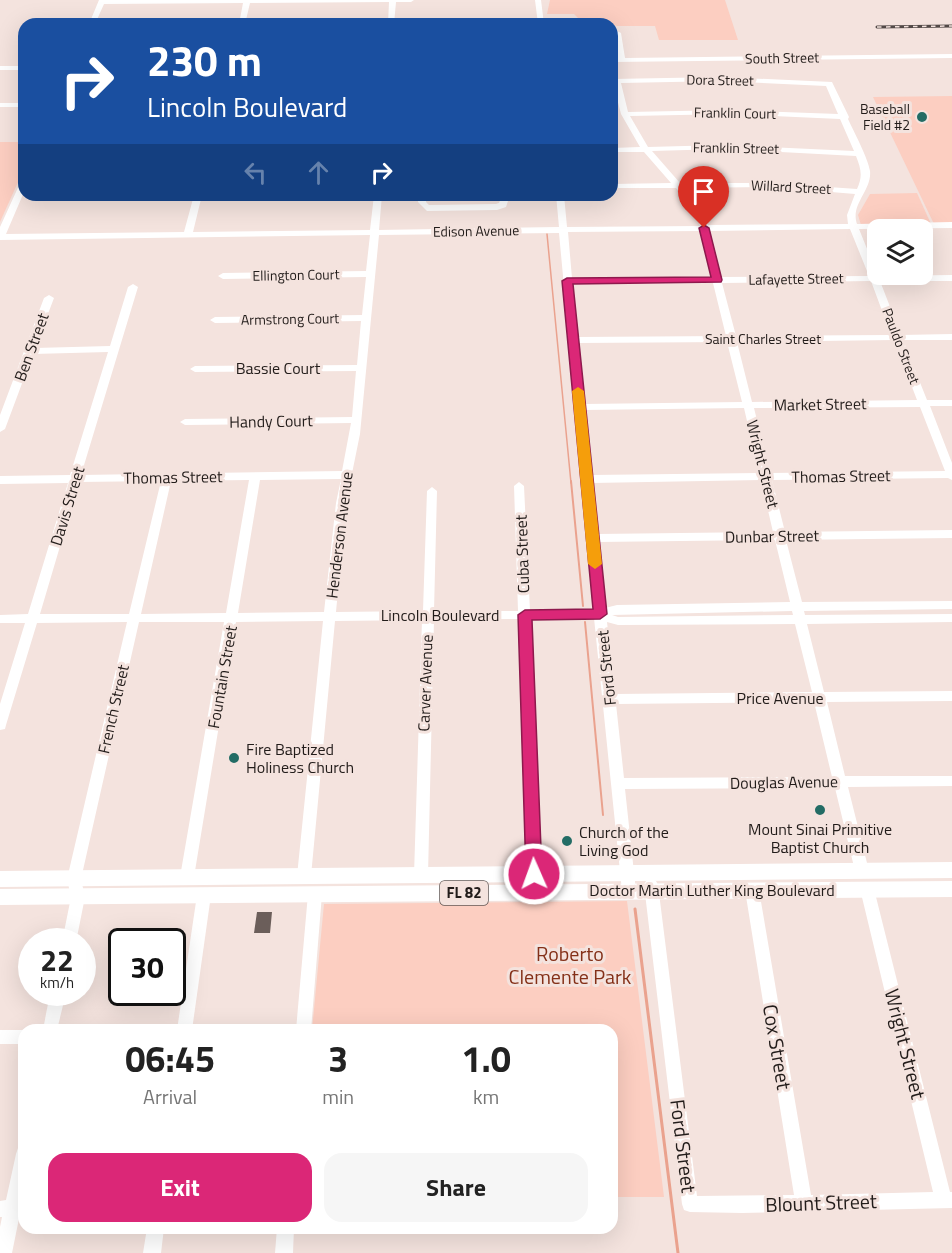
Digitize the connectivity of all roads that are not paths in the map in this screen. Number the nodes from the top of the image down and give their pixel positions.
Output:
1 (393, 0) edge
2 (411, 0) edge
3 (538, 0) edge
4 (102, 1) edge
5 (247, 1) edge
6 (95, 18) edge
7 (243, 18) edge
8 (392, 18) edge
9 (540, 18) edge
10 (618, 38) edge
11 (952, 56) edge
12 (618, 60) edge
13 (622, 60) junction
14 (0, 68) edge
15 (18, 68) edge
16 (618, 81) edge
17 (829, 84) joint
18 (618, 93) edge
19 (0, 105) edge
20 (18, 105) edge
21 (625, 114) junction
22 (845, 117) junction
23 (645, 149) junction
24 (618, 150) edge
25 (860, 154) junction
26 (618, 186) edge
27 (678, 186) junction
28 (862, 192) junction
29 (18, 197) edge
30 (196, 201) edge
31 (378, 201) edge
32 (422, 201) edge
33 (504, 201) edge
34 (561, 201) edge
35 (952, 225) edge
36 (855, 226) junction
37 (704, 228) junction
38 (563, 229) junction
39 (375, 232) junction
40 (188, 234) junction
41 (0, 237) edge
42 (867, 257) edge
43 (369, 274) junction
44 (223, 276) dead end
45 (867, 278) edge
46 (933, 278) edge
47 (952, 278) edge
48 (717, 280) junction
49 (567, 281) junction
50 (878, 285) edge
51 (133, 287) dead end
52 (49, 298) dead end
53 (365, 318) junction
54 (215, 320) dead end
55 (952, 337) edge
56 (898, 338) junction
57 (732, 339) junction
58 (573, 340) junction
59 (114, 350) junction
60 (31, 351) junction
61 (361, 368) junction
62 (195, 369) dead end
63 (924, 403) junction
64 (952, 403) edge
65 (749, 405) junction
66 (579, 407) junction
67 (356, 420) junction
68 (185, 422) dead end
69 (0, 429) edge
70 (345, 475) junction
71 (952, 475) edge
72 (255, 476) junction
73 (167, 477) junction
74 (767, 477) junction
75 (75, 479) junction
76 (586, 479) junction
77 (0, 480) edge
78 (519, 486) dead end
79 (432, 491) dead end
80 (952, 534) edge
81 (781, 536) junction
82 (593, 538) junction
83 (952, 605) edge
84 (799, 613) junction
85 (427, 615) junction
86 (525, 615) junction
87 (600, 615) junction
88 (329, 616) junction
89 (232, 617) junction
90 (134, 618) junction
91 (952, 618) edge
92 (0, 619) edge
93 (33, 619) junction
94 (952, 696) edge
95 (820, 697) junction
96 (609, 699) junction
97 (0, 725) edge
98 (952, 781) edge
99 (841, 782) junction
100 (617, 784) junction
101 (952, 870) edge
102 (862, 871) junction
103 (534, 874) junction
104 (421, 875) junction
105 (304, 876) junction
106 (337, 876) junction
107 (187, 877) junction
108 (0, 879) edge
109 (628, 882) junction
110 (650, 882) junction
111 (76, 887) junction
112 (114, 887) junction
113 (867, 889) junction
114 (952, 889) edge
115 (752, 890) junction
116 (846, 890) junction
117 (315, 894) junction
118 (204, 895) junction
119 (0, 897) edge
120 (71, 928) edge
121 (55, 1006) edge
122 (51, 1024) edge
123 (185, 1024) edge
124 (304, 1024) edge
125 (18, 1036) edge
126 (0, 1037) edge
127 (18, 1172) edge
128 (948, 1199) edge
129 (690, 1204) joint
130 (804, 1204) junction
131 (6, 1208) edge
132 (155, 1234) edge
133 (286, 1234) edge
134 (3, 1253) edge
135 (152, 1253) edge
136 (284, 1253) edge

1 - 2 street
1 - 5 street
1 - 8 street
3 - 9 street
4 - 5 street
4 - 6 street
5 - 7 street
10 - 13 street
11 - 13 street, South Street
12 - 13 street, South Street
14 - 15 street
16 - 17 street, Dora Street
17 - 22 street, Pauldo Street
18 - 21 street, Wright Street
19 - 20 street
21 - 22 street, Franklin Court
21 - 23 street, Wright Street
22 - 25 street, Pauldo Street
23 - 24 street, Franklin Street
23 - 25 street, Franklin Street
23 - 27 street, Wright Street
25 - 28 street, Pauldo Street
26 - 27 street, Willard Street
27 - 28 street, Willard Street
27 - 37 street, Wright Street
28 - 36 street, Pauldo Street
29 - 41 street
30 - 40 street
31 - 39 street, Henderson Avenue
32 - 33 street
34 - 38 street, Ford Street
35 - 36 street, Edison Avenue
36 - 37 street, Edison Avenue
36 - 42 street, Pauldo Street
37 - 38 street, Edison Avenue
37 - 48 street, Wright Street
38 - 39 street, Edison Avenue
38 - 49 street, Ford Street
39 - 40 street, Edison Avenue
39 - 43 street, Henderson Avenue
40 - 41 street, Edison Avenue
43 - 44 street, Ellington Court
43 - 53 street, Henderson Avenue
45 - 48 street, Lafayette Street
46 - 47 street, Lafayette Street
48 - 49 street, Lafayette Street
48 - 57 street, Wright Street
49 - 58 street, Ford Street
50 - 56 street, Pauldo Street
51 - 59 street, Davis Street
52 - 60 street, Ben Street
53 - 54 street, Armstrong Court
53 - 61 street, Henderson Avenue
55 - 56 street, Saint Charles Street
56 - 57 street, Saint Charles Street
56 - 63 street, Pauldo Street
57 - 58 street, Saint Charles Street
57 - 65 street, Wright Street
58 - 66 street, Ford Street
59 - 60 street
59 - 75 street, Davis Street
60 - 69 street, Ben Street
61 - 62 street, Bassie Court
61 - 67 street, Henderson Avenue
63 - 64 street, Market Street
63 - 65 street, Market Street
63 - 71 street, Pauldo Street
65 - 66 street, Market Street
65 - 74 street, Wright Street
66 - 76 street, Ford Street
67 - 68 street, Handy Court
67 - 70 street, Henderson Avenue
70 - 72 street, Thomas Street
70 - 88 street, Henderson Avenue
71 - 74 street, Thomas Street
72 - 73 street, Thomas Street
72 - 89 street, Fountain Street
73 - 75 street, Thomas Street
73 - 90 street, French Street
74 - 76 street, Thomas Street
74 - 81 street, Wright Street
75 - 77 street, Thomas Street
75 - 93 street, Davis Street
76 - 82 street, Ford Street
78 - 86 street, Cuba Street
79 - 85 street, Carver Avenue
80 - 81 street, Dunbar Street
81 - 82 street, Dunbar Street
81 - 84 street, Wright Street
82 - 87 street, Ford Street
83 - 84 street, Lincoln Boulevard
84 - 87 street, Lincoln Boulevard
84 - 91 street, Lincoln Boulevard
84 - 95 street, Wright Street
85 - 86 street, Lincoln Boulevard
85 - 88 street, Lincoln Boulevard
85 - 104 street, Carver Avenue
86 - 87 street, Lincoln Boulevard
86 - 103 street, Cuba Street
87 - 96 street, Ford Street
88 - 89 street, Lincoln Boulevard
88 - 105 street, Henderson Avenue
89 - 90 street, Lincoln Boulevard
89 - 107 street, Fountain Street
90 - 93 street, Lincoln Boulevard
90 - 111 street, French Street
92 - 93 street, Lincoln Boulevard
93 - 97 street, Davis Street
94 - 95 street, Price Avenue
95 - 96 street, Price Avenue
95 - 99 street, Wright Street
96 - 100 street, Ford Street
98 - 99 street, Douglas Avenue
99 - 100 street, Douglas Avenue
99 - 102 street, Wright Street
100 - 109 street, Ford Street
101 - 102 main road, Doctor Martin Luther King Boulevard / FL 82
102 - 110 main road, Doctor Martin Luther King Boulevard / FL 82
102 - 116 main road
103 - 104 main road, Doctor Martin Luther King Boulevard / FL 82
103 - 109 main road, Doctor Martin Luther King Boulevard / FL 82
104 - 106 main road, Doctor Martin Luther King Boulevard / FL 82
105 - 106 main road, Doctor Martin Luther King Boulevard / FL 82
105 - 107 main road, Doctor Martin Luther King Boulevard / FL 82
106 - 117 main road
107 - 112 main road, Doctor Martin Luther King Boulevard / FL 82
108 - 111 main road, FL 82
109 - 110 main road, Doctor Martin Luther King Boulevard / FL 82
109 - 117 main road, Doctor Martin Luther King Boulevard / FL 82
110 - 115 main road, Doctor Martin Luther King Boulevard / FL 82
110 - 129 street, Ford Street
111 - 112 main road, FL 82
111 - 119 main road, FL 82
111 - 120 street, French Street
112 - 118 main road, Doctor Martin Luther King Boulevard / FL 82
113 - 114 main road, Doctor Martin Luther King Boulevard / FL 82
113 - 116 main road, Doctor Martin Luther King Boulevard / FL 82
113 - 128 street, Wright Street
115 - 116 main road, Doctor Martin Luther King Boulevard / FL 82
115 - 130 street, Cox Street
117 - 118 main road, Doctor Martin Luther King Boulevard / FL 82
117 - 124 street
118 - 123 street
121 - 122 street
125 - 126 street
127 - 131 street
128 - 130 street, Blount Street
129 - 130 street, Blount Street
131 - 134 street
132 - 135 street
133 - 136 street

